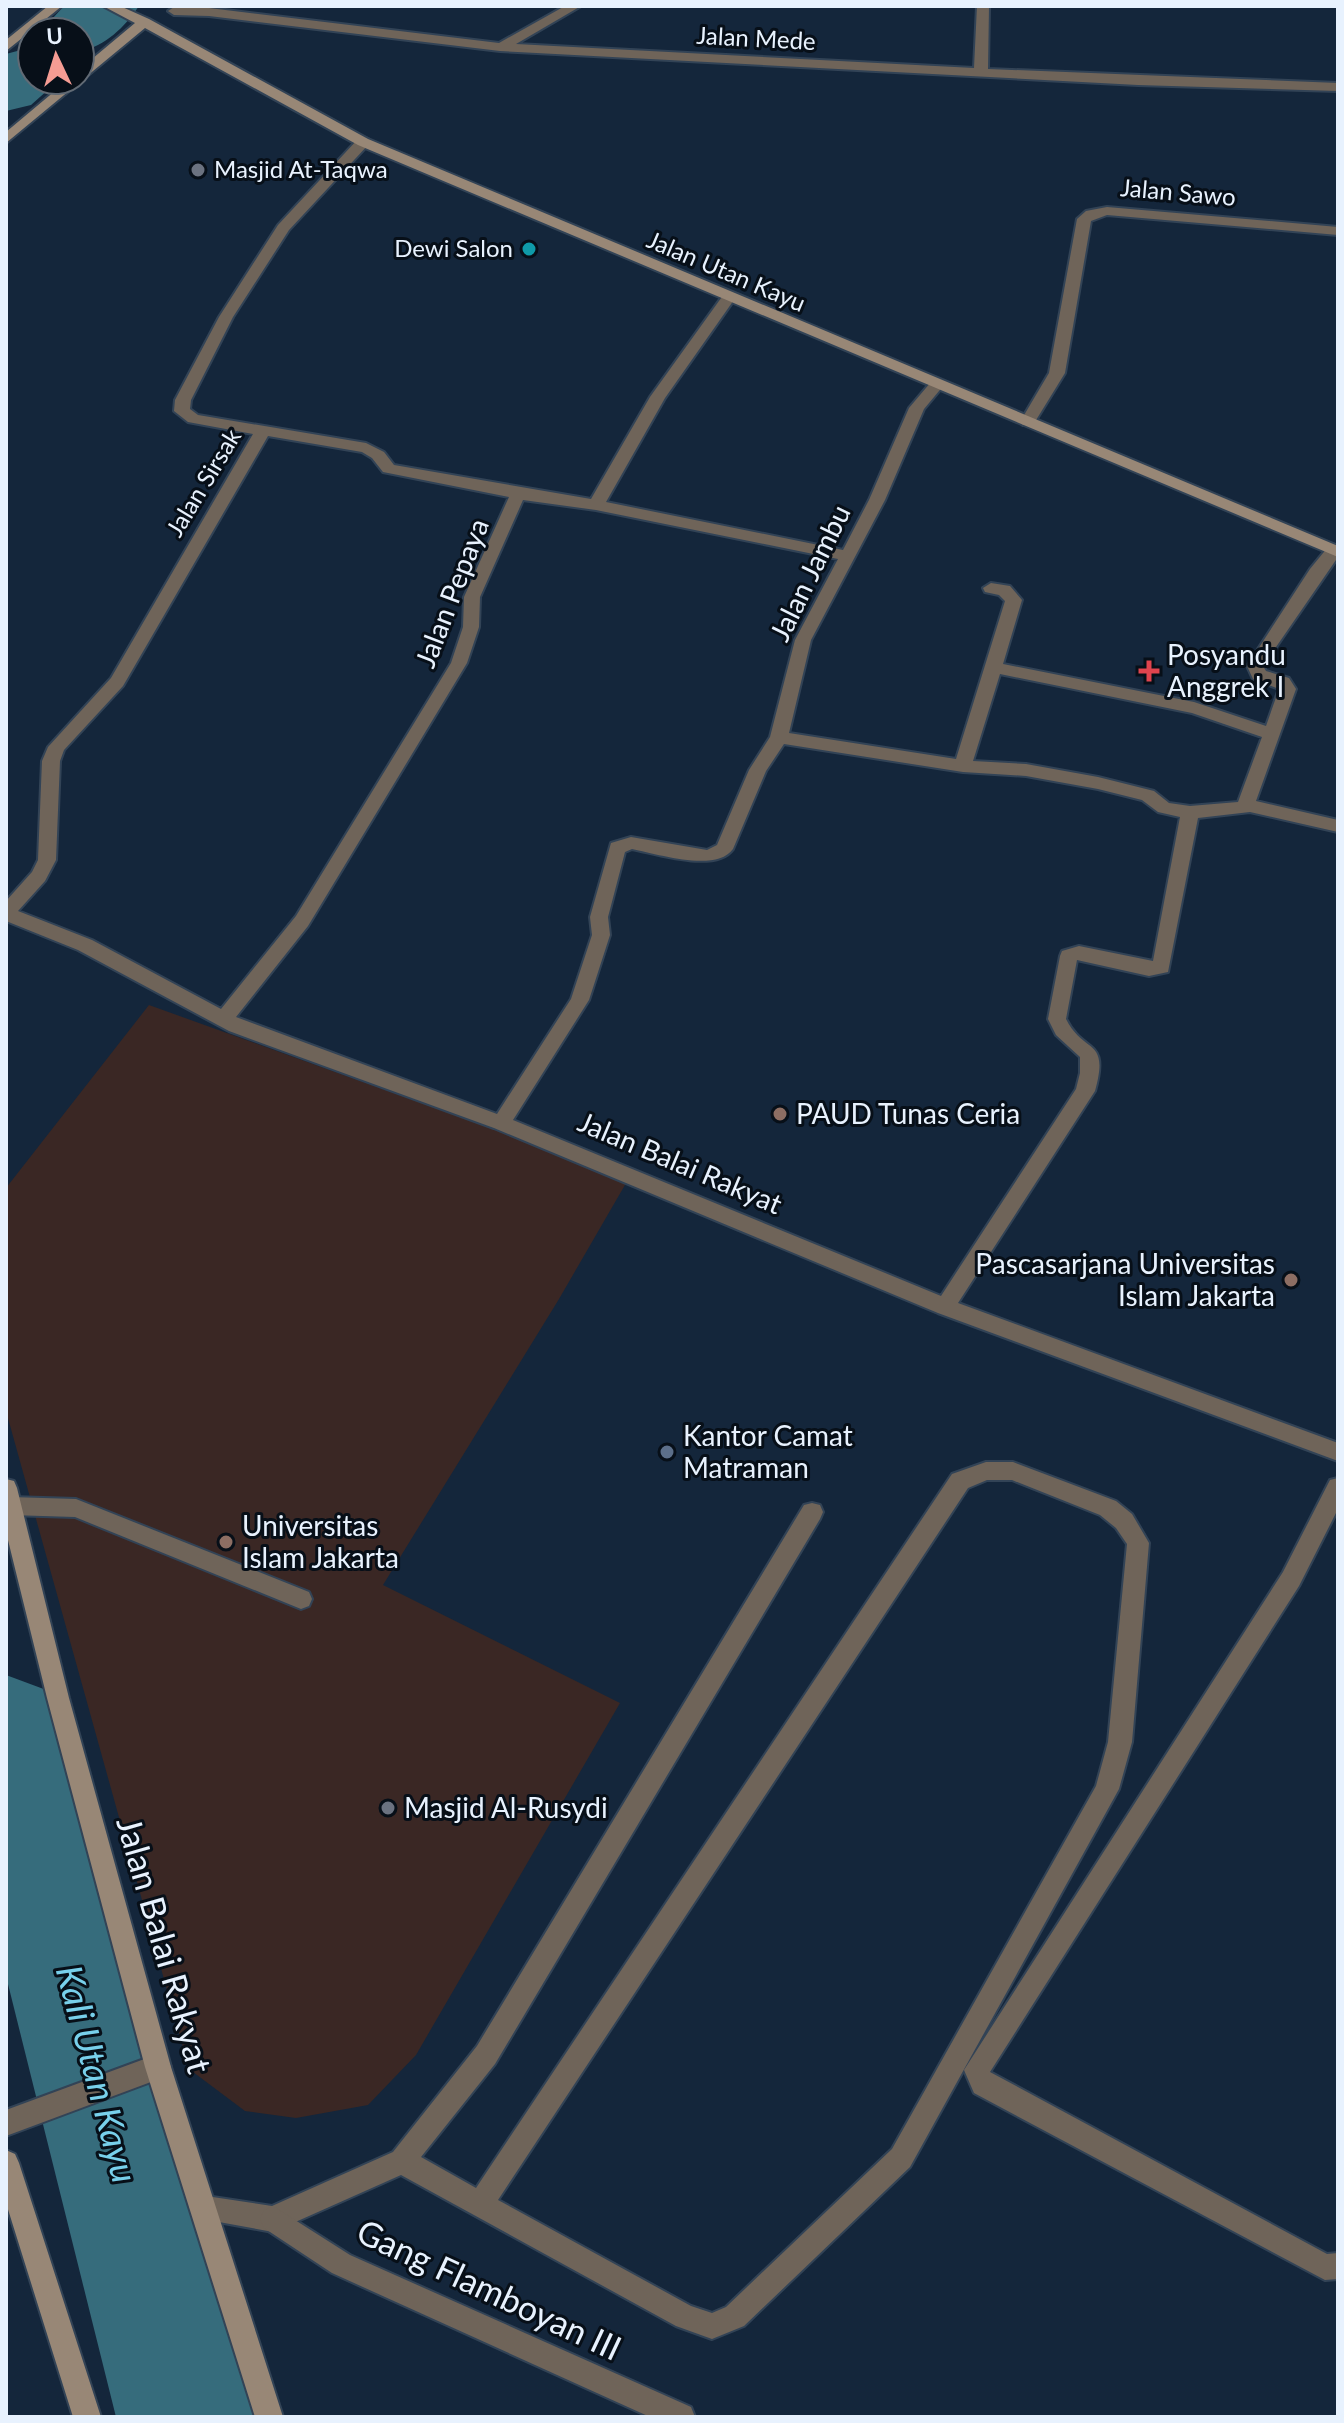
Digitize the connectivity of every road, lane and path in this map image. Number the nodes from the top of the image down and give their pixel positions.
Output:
1 (56, 6) edge
2 (575, 6) edge
3 (983, 6) edge
4 (114, 8) edge
5 (178, 8) edge
6 (144, 22) junction
7 (6, 47) edge
8 (500, 47) junction
9 (96, 63) edge
10 (981, 73) junction
11 (1337, 87) edge
12 (57, 96) edge
13 (1338, 103) edge
14 (6, 139) edge
15 (363, 142) junction
16 (1338, 231) edge
17 (729, 297) junction
18 (936, 385) junction
19 (1028, 422) junction
20 (263, 431) junction
21 (518, 494) junction
22 (596, 505) junction
23 (1336, 552) edge
24 (847, 556) junction
25 (991, 588) dead end
26 (991, 667) junction
27 (1270, 733) junction
28 (779, 737) junction
29 (963, 766) junction
30 (1246, 805) junction
31 (1190, 812) junction
32 (1338, 826) edge
33 (6, 914) edge
34 (224, 1019) junction
35 (501, 1123) junction
36 (945, 1307) junction
37 (1338, 1452) edge
38 (1338, 1487) edge
39 (8, 1497) edge
40 (812, 1512) dead end
41 (301, 1599) dead end
42 (149, 2071) junction
43 (6, 2123) edge
44 (402, 2161) junction
45 (6, 2163) edge
46 (480, 2205) junction
47 (206, 2209) junction
48 (273, 2219) junction
49 (1338, 2266) edge
50 (87, 2417) edge
51 (269, 2417) edge
52 (681, 2417) edge

1 - 7 street
2 - 8 street
3 - 10 street
4 - 6 street, Jalan Utan Kayu
5 - 6 street
5 - 8 street, Jalan Mede
6 - 9 street
6 - 15 street, Jalan Utan Kayu
8 - 10 street, Jalan Mede
10 - 11 street, Jalan Mede
11 - 13 street
12 - 14 street
15 - 17 street, Jalan Utan Kayu
15 - 20 street, Jalan Sirsak
16 - 19 street, Jalan Sawo
17 - 18 street, Jalan Utan Kayu
17 - 22 street
18 - 19 street, Jalan Utan Kayu
18 - 24 street, Jalan Jambu
19 - 23 street, Jalan Utan Kayu
20 - 21 street
20 - 33 street, Jalan Sirsak
21 - 22 street, Jalan Pepaya
21 - 34 street, Jalan Pepaya
22 - 24 street, Jalan Pepaya
23 - 27 street
24 - 28 street, Jalan Jambu
25 - 26 street
26 - 27 street
26 - 29 street
27 - 30 street
28 - 29 street
28 - 35 street, Jalan Jambu
29 - 31 street
30 - 31 street
30 - 32 street
31 - 36 street
33 - 34 street, Jalan Balai Rakyat
34 - 35 street, Jalan Balai Rakyat
35 - 36 street, Jalan Balai Rakyat
36 - 37 street, Jalan Balai Rakyat
38 - 49 street
39 - 41 street
39 - 42 street, Jalan Balai Rakyat
40 - 44 street
42 - 43 street
42 - 47 street, Jalan Balai Rakyat
44 - 46 street
44 - 48 street
45 - 50 street
46 - 46 street
47 - 48 street
47 - 51 street, Jalan Balai Rakyat
48 - 52 street, Gang Flamboyan III

